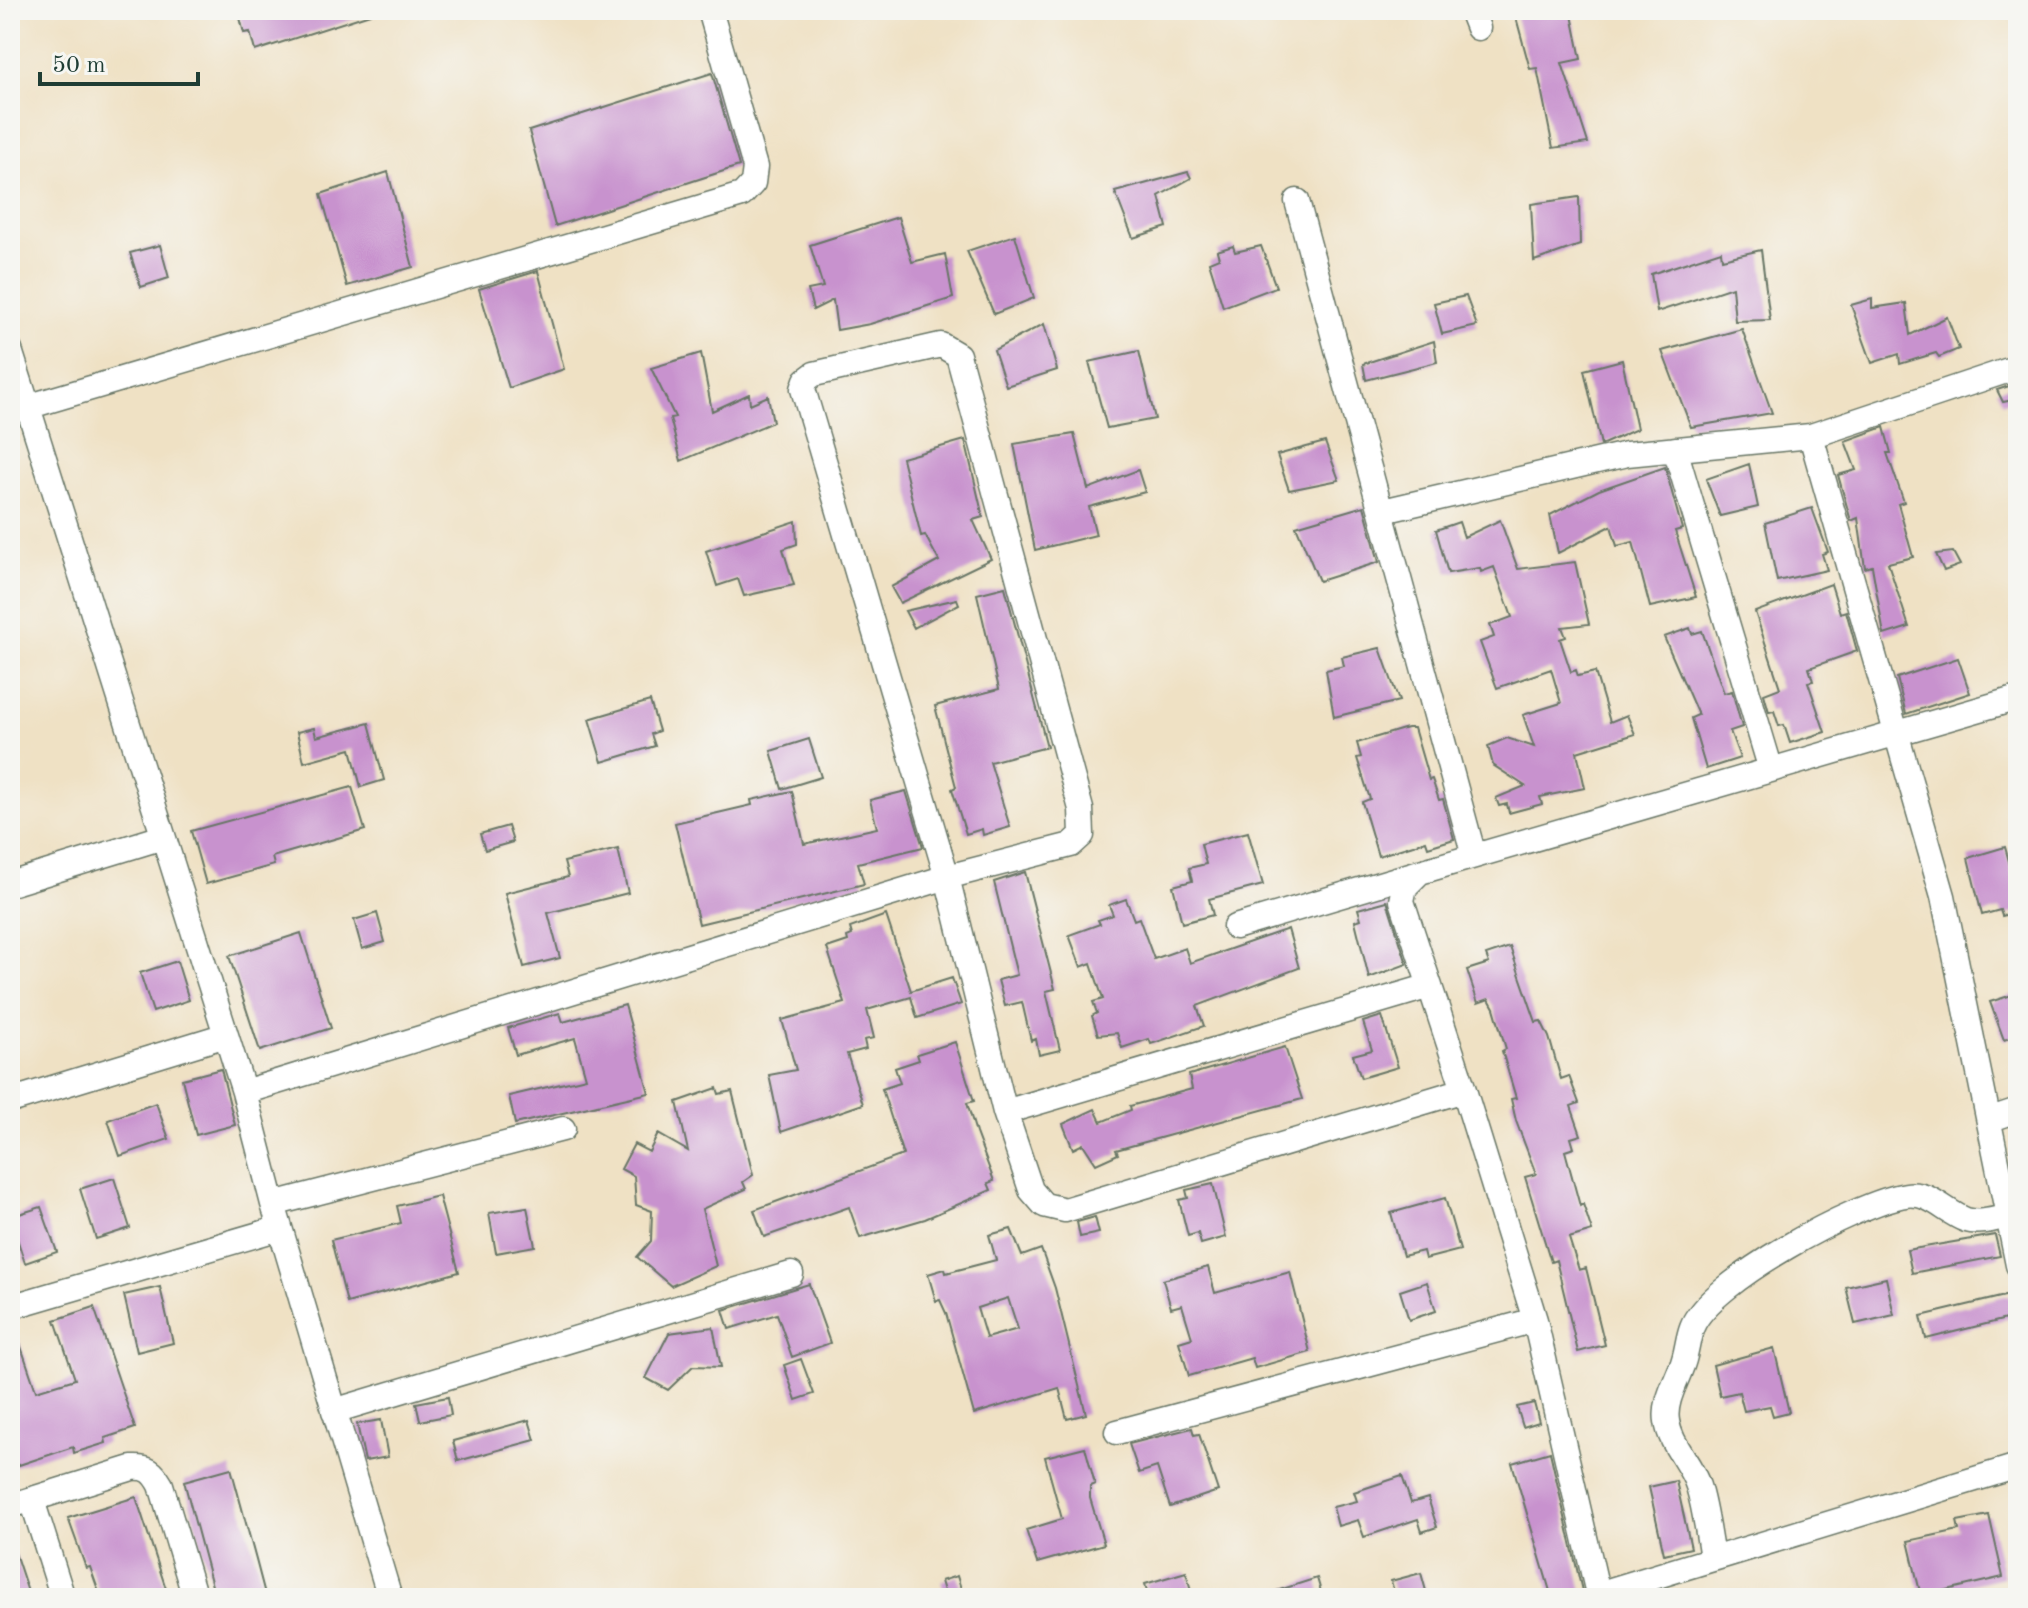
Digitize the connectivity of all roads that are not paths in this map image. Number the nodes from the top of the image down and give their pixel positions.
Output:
1 (710, 10) edge
2 (1297, 201) dead end
3 (10, 350) edge
4 (2018, 367) edge
5 (27, 407) junction
6 (1811, 436) junction
7 (1675, 449) junction
8 (1383, 511) junction
9 (2018, 698) edge
10 (1899, 734) junction
11 (1771, 770) junction
12 (163, 837) junction
13 (1474, 856) junction
14 (1420, 872) junction
15 (947, 877) junction
16 (10, 884) edge
17 (1235, 927) dead end
18 (1430, 986) junction
19 (226, 1035) junction
20 (1464, 1090) junction
21 (244, 1092) junction
22 (10, 1101) edge
23 (2018, 1110) edge
24 (1005, 1112) junction
25 (1991, 1119) junction
26 (563, 1129) dead end
27 (273, 1204) junction
28 (2009, 1216) junction
29 (280, 1228) junction
30 (2018, 1265) edge
31 (791, 1274) dead end
32 (10, 1307) edge
33 (1535, 1320) junction
34 (334, 1411) junction
35 (1117, 1432) dead end
36 (2018, 1466) edge
37 (21, 1503) edge
38 (1712, 1558) junction
39 (63, 1598) edge
40 (195, 1598) edge
41 (390, 1598) edge

1 - 5 street
2 - 8 street
3 - 5 street
4 - 6 street
5 - 12 street
6 - 7 street
6 - 10 street
7 - 8 street
7 - 11 street
8 - 13 street
9 - 10 street
10 - 11 street
10 - 25 street
11 - 13 street
12 - 16 street
12 - 19 street
13 - 14 street
14 - 17 street
14 - 18 street
15 - 15 street
15 - 21 street
15 - 24 street
18 - 20 street
18 - 24 street
19 - 21 street
19 - 22 street
20 - 24 street
20 - 33 street
21 - 27 street
23 - 25 street
25 - 28 street
26 - 27 street
27 - 29 street
28 - 30 street
28 - 38 street
29 - 32 street
29 - 34 street
31 - 34 street
33 - 35 street
33 - 38 street
34 - 41 street
36 - 38 street
37 - 39 street
37 - 40 street

